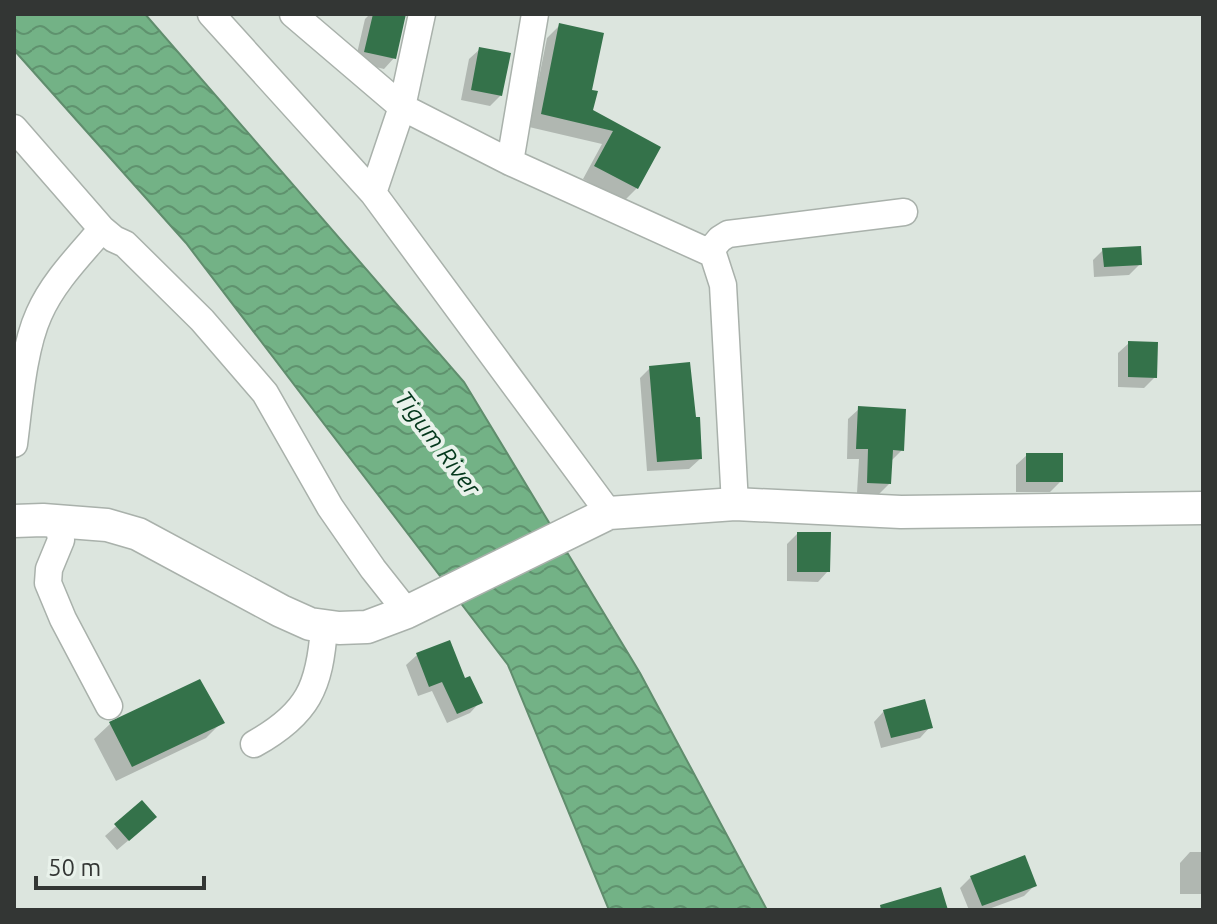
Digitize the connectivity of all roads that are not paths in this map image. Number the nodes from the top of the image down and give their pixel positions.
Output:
1 (211, 14) edge
2 (422, 14) edge
3 (535, 14) edge
4 (301, 17) edge
5 (402, 107) junction
6 (14, 128) edge
7 (510, 162) junction
8 (373, 193) junction
9 (904, 212) dead end
10 (102, 229) junction
11 (709, 252) junction
12 (14, 444) edge
13 (735, 504) junction
14 (1203, 508) edge
15 (601, 516) junction
16 (14, 521) edge
17 (58, 521) junction
18 (415, 608) junction
19 (324, 627) junction
20 (109, 706) dead end
21 (254, 744) dead end

1 - 8 street
2 - 5 street
3 - 7 street
4 - 5 street
5 - 7 street
5 - 8 street
6 - 10 street
7 - 11 street
8 - 15 street
9 - 11 street
10 - 12 street
10 - 18 street
11 - 13 street
13 - 14 street
13 - 15 street
15 - 18 street
16 - 17 street
17 - 19 street
17 - 20 street
18 - 19 street
19 - 21 street

